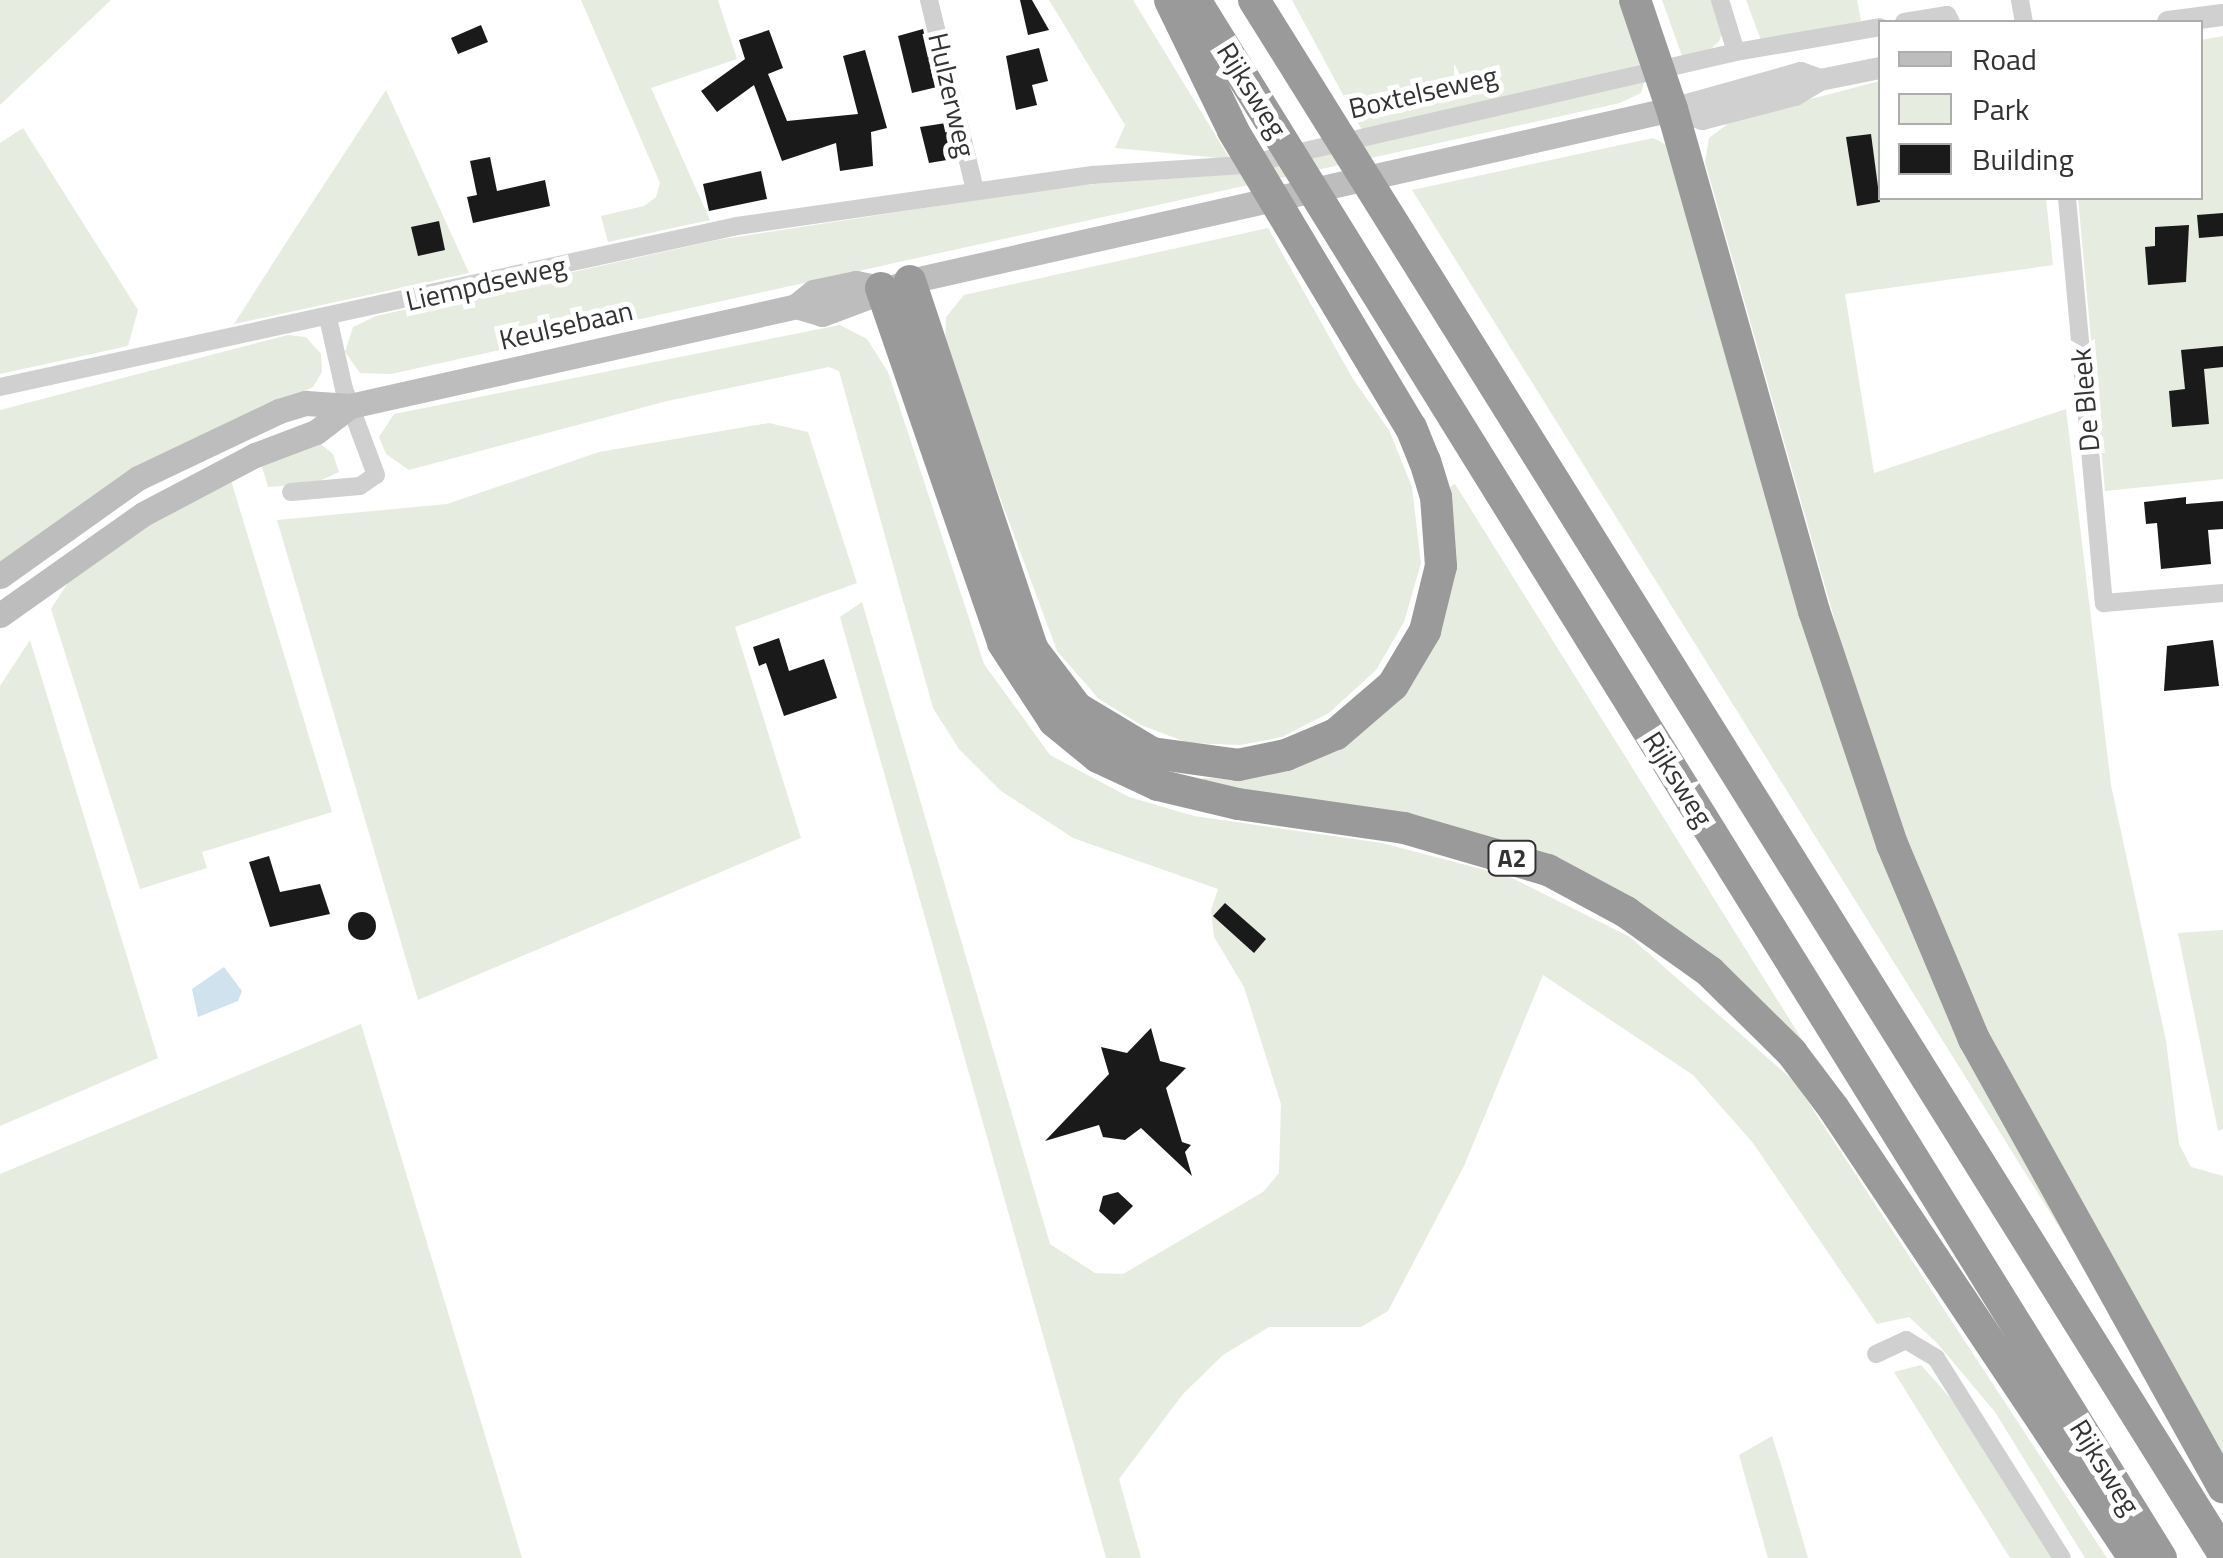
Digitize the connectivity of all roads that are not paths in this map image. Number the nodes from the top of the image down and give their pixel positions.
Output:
1 (929, 0) edge
2 (1170, 0) edge
3 (1196, 0) edge
4 (1254, 0) edge
5 (1635, 0) edge
6 (1720, 0) edge
7 (2223, 15) edge
8 (1916, 20) edge
9 (1950, 20) edge
10 (2184, 20) edge
11 (1878, 26) edge
12 (1736, 52) junction
13 (1878, 68) edge
14 (1660, 70) junction
15 (1672, 108) junction
16 (974, 190) junction
17 (2067, 200) edge
18 (896, 284) junction
19 (328, 318) junction
20 (0, 388) edge
21 (350, 406) junction
22 (291, 492) dead end
23 (0, 576) edge
24 (2223, 593) edge
25 (0, 615) edge
26 (1876, 1354) dead end
27 (2223, 1487) edge
28 (2223, 1553) edge
29 (2062, 1558) edge
30 (2134, 1558) edge
31 (2161, 1558) edge

1 - 16 street, Hulzerweg
2 - 18 highway
3 - 31 highway, Rijksweg
4 - 28 highway, Rijksweg
5 - 14 highway
6 - 12 street
7 - 10 street
8 - 9 street
11 - 12 street, Boxtelseweg
12 - 14 street, Boxtelseweg
13 - 15 street
14 - 15 highway
14 - 16 street, Boxtelseweg
15 - 18 main road
15 - 27 highway
16 - 19 street, Liempdseweg
17 - 24 street, De Bleek
18 - 21 main road, Keulsebaan
18 - 30 highway, A2
19 - 20 street, Liempdseweg
19 - 21 street
21 - 22 street
21 - 23 main road, Keulsebaan
21 - 25 main road, Keulsebaan
26 - 29 street

